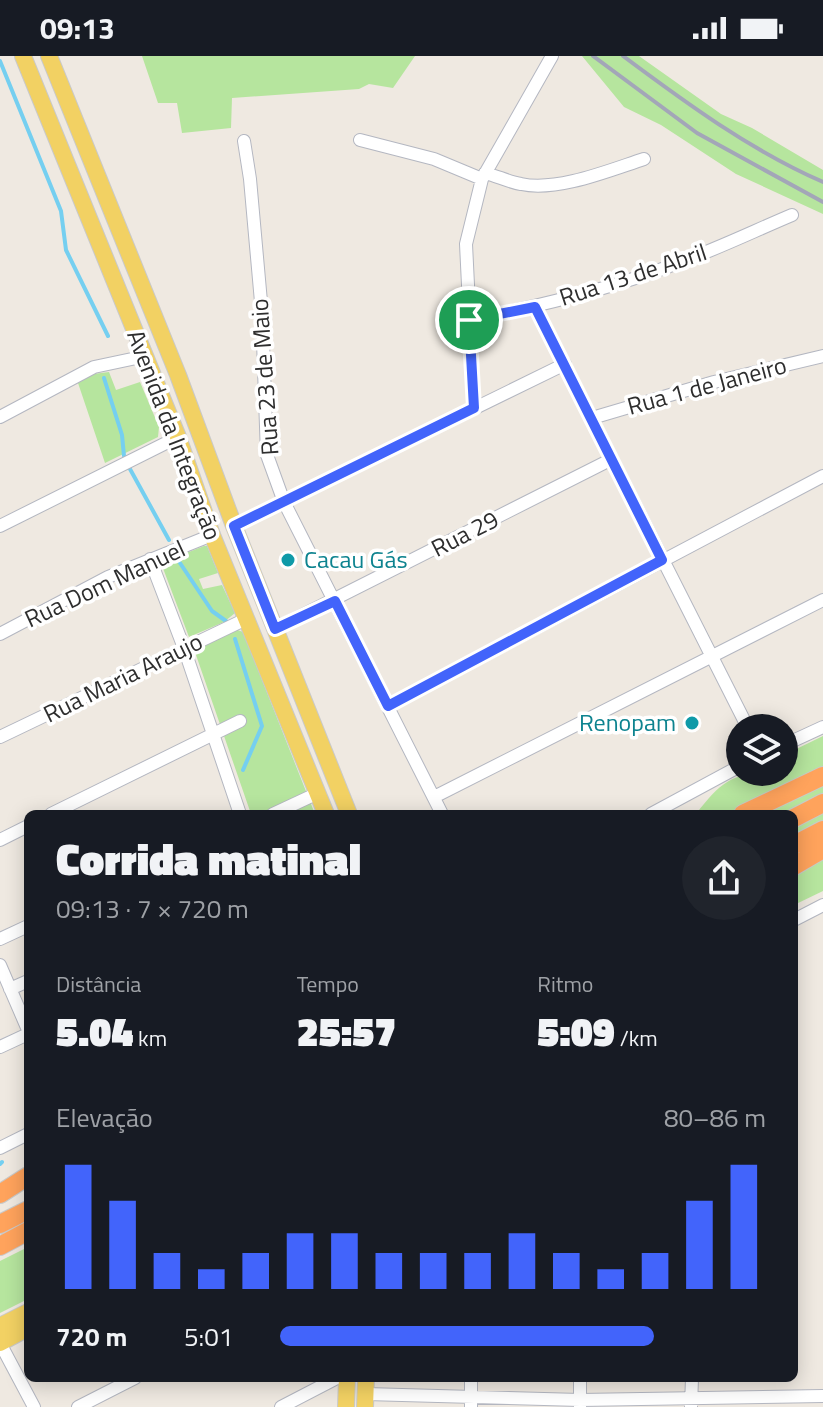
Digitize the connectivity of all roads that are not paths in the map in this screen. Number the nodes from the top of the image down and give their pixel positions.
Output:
1 (23, 56) edge
2 (49, 56) edge
3 (552, 56) edge
4 (360, 140) dead end
5 (244, 141) dead end
6 (644, 159) dead end
7 (483, 176) junction
8 (792, 215) dead end
9 (535, 307) junction
10 (154, 318) junction
11 (469, 320) junction
12 (133, 325) junction
13 (146, 356) junction
14 (823, 356) edge
15 (565, 364) junction
16 (178, 375) junction
17 (156, 382) junction
18 (474, 408) junction
19 (0, 417) edge
20 (592, 418) junction
21 (178, 437) junction
22 (612, 459) junction
23 (823, 476) edge
24 (284, 502) junction
25 (0, 526) edge
26 (234, 526) junction
27 (212, 535) junction
28 (150, 559) junction
29 (662, 560) junction
30 (823, 600) edge
31 (335, 601) junction
32 (246, 619) junction
33 (275, 629) junction
34 (0, 634) edge
35 (184, 648) junction
36 (713, 657) junction
37 (388, 706) junction
38 (741, 714) edge
39 (240, 721) dead end
40 (823, 727) edge
41 (213, 734) junction
42 (0, 737) edge
43 (798, 739) edge
44 (726, 774) edge
45 (823, 776) edge
46 (318, 793) junction
47 (434, 797) junction
48 (823, 803) edge
49 (59, 810) edge
50 (239, 810) edge
51 (282, 810) edge
52 (324, 810) edge
53 (347, 810) edge
54 (440, 810) edge
55 (658, 810) edge
56 (751, 810) edge
57 (798, 816) edge
58 (24, 828) edge
59 (823, 830) edge
60 (0, 840) edge
61 (798, 843) edge
62 (823, 849) edge
63 (798, 864) edge
64 (823, 905) edge
65 (798, 918) edge
66 (24, 928) edge
67 (0, 939) edge
68 (0, 965) edge
69 (24, 983) edge
70 (10, 989) junction
71 (24, 1022) edge
72 (24, 1034) edge
73 (0, 1047) edge
74 (24, 1136) edge
75 (0, 1148) edge
76 (24, 1179) edge
77 (0, 1194) edge
78 (24, 1212) edge
79 (0, 1224) edge
80 (24, 1233) edge
81 (0, 1246) edge
82 (24, 1314) edge
83 (0, 1326) edge
84 (24, 1330) edge
85 (0, 1343) edge
86 (127, 1382) edge
87 (339, 1382) edge
88 (341, 1382) edge
89 (580, 1382) edge
90 (366, 1393) edge
91 (823, 1396) edge
92 (471, 1401) edge
93 (692, 1402) edge
94 (580, 1404) edge
95 (34, 1407) edge
96 (78, 1407) edge
97 (281, 1407) edge
98 (346, 1407) edge

1 - 12 main road, Avenida da Integração
2 - 10 main road, Avenida da Integração
3 - 7 street
4 - 7 street
5 - 24 street, Rua 23 de Maio
6 - 7 street
7 - 11 street
8 - 9 street, Rua 13 de Abril
9 - 11 street, Rua 13 de Abril
9 - 15 street
10 - 12 main road
10 - 16 main road, Avenida da Integração
11 - 18 street
12 - 13 main road, Avenida da Integração
13 - 17 main road, Avenida da Integração
13 - 19 street
14 - 20 street, Rua 1 de Janeiro
15 - 18 street
15 - 20 street
16 - 17 main road
16 - 26 main road, Avenida da Integração
17 - 21 main road, Avenida da Integração
18 - 24 street
20 - 22 street
21 - 25 street
21 - 27 main road, Avenida da Integração
22 - 29 street
22 - 31 street, Rua 29
23 - 29 street
24 - 26 street
24 - 31 street, Rua 23 de Maio
26 - 33 main road, Avenida da Integração
27 - 28 street, Rua Dom Manuel
27 - 32 main road, Avenida da Integração
28 - 34 street, Rua Dom Manuel
28 - 35 street
29 - 36 street
29 - 37 street
30 - 36 street
31 - 33 street, Rua 29
31 - 37 street, Rua 23 de Maio
32 - 35 street, Rua Maria Araujo
32 - 46 main road, Avenida da Integração
33 - 53 main road, Avenida da Integração
35 - 41 street
35 - 42 street, Rua Maria Araujo
36 - 38 street
36 - 47 street
37 - 47 street, Rua 23 de Maio
39 - 41 street
40 - 43 street
41 - 49 street
41 - 50 street
44 - 55 street
45 - 56 highway
46 - 51 street
46 - 52 main road, Avenida da Integração
47 - 54 street, Rua 23 de Maio
48 - 57 highway
58 - 60 street
59 - 61 highway
62 - 63 highway
64 - 65 street
66 - 67 street
68 - 70 street
69 - 70 street
70 - 71 street
72 - 73 street
74 - 75 street
76 - 77 highway
78 - 79 highway
80 - 81 highway
82 - 83 main road
84 - 85 main road
85 - 95 street
86 - 96 street
87 - 97 street
88 - 98 main road
89 - 94 street
90 - 92 street
91 - 93 street
92 - 94 street
93 - 94 street

